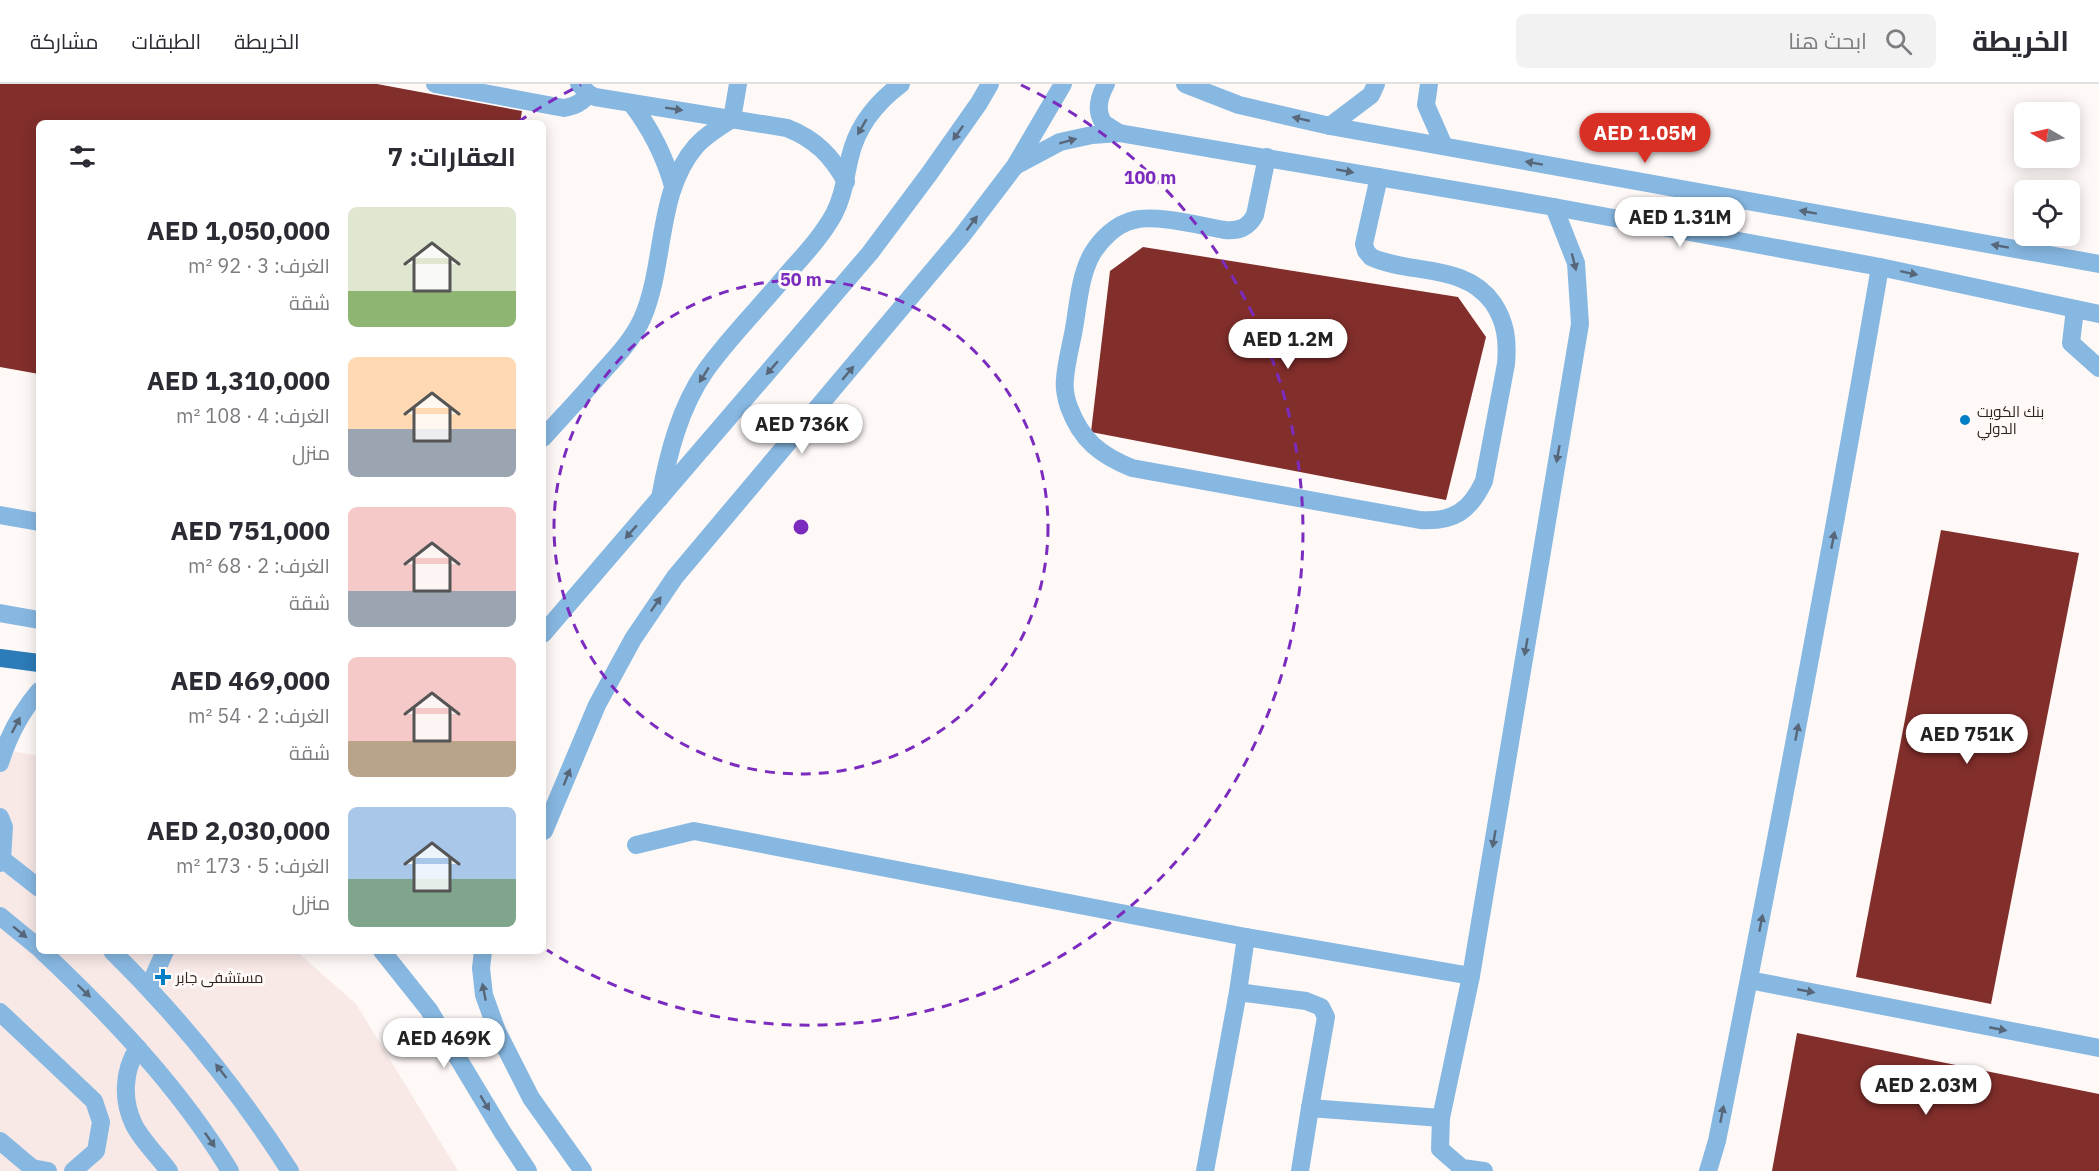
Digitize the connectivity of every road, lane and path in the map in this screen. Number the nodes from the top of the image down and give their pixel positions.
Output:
1 (435, 84) edge
2 (738, 84) edge
3 (902, 84) edge
4 (990, 84) edge
5 (1064, 84) edge
6 (1106, 84) edge
7 (1185, 84) edge
8 (1376, 84) edge
9 (1429, 84) edge
10 (584, 89) edge
11 (631, 103) junction
12 (732, 119) junction
13 (1330, 126) junction
14 (1119, 133) junction
15 (1444, 147) junction
16 (1267, 157) junction
17 (1015, 166) junction
18 (1379, 177) junction
19 (846, 182) junction
20 (673, 186) junction
21 (1554, 207) junction
22 (2099, 264) edge
23 (1880, 267) junction
24 (2075, 309) junction
25 (2099, 314) edge
26 (2099, 368) edge
27 (546, 435) edge
28 (660, 499) junction
29 (0, 515) edge
30 (36, 521) edge
31 (0, 613) edge
32 (36, 619) edge
33 (546, 631) edge
34 (0, 658) edge
35 (36, 663) edge
36 (36, 695) edge
37 (0, 764) edge
38 (0, 817) edge
39 (546, 829) edge
40 (636, 845) dead end
41 (1, 861) edge
42 (36, 886) edge
43 (0, 916) edge
44 (1246, 938) junction
45 (36, 947) edge
46 (44, 954) edge
47 (115, 954) edge
48 (164, 954) edge
49 (384, 954) edge
50 (483, 954) edge
51 (1470, 976) junction
52 (1749, 980) junction
53 (148, 987) junction
54 (1238, 992) junction
55 (0, 1012) edge
56 (138, 1048) junction
57 (2099, 1048) edge
58 (1310, 1108) junction
59 (1441, 1118) junction
60 (0, 1141) edge
61 (48, 1171) edge
62 (73, 1171) edge
63 (169, 1171) edge
64 (231, 1171) edge
65 (290, 1171) edge
66 (528, 1171) edge
67 (583, 1171) edge
68 (1205, 1171) edge
69 (1300, 1171) edge
70 (1484, 1171) edge
71 (1708, 1171) edge

1 - 10 street
2 - 12 street
3 -> 19 street
4 -> 28 street
5 - 17 street
6 - 14 street
13 -> 7 street
8 - 13 street
9 - 15 street
10 - 11 street
11 -> 12 street
11 - 20 street
12 - 19 street
12 - 20 street
13 - 15 street
14 - 16 street
17 -> 14 street
22 -> 15 street
16 -> 18 street
16 - 18 street
39 -> 17 street
18 - 21 street
19 -> 28 street
20 - 27 street
21 - 23 street
21 -> 51 street
23 -> 24 street
52 -> 23 street
24 - 25 street
24 - 26 street
28 -> 33 street
29 - 30 street
31 - 32 street
34 - 35 main road
37 -> 36 street
38 - 41 street
40 - 44 street
41 - 42 street
43 -> 45 street
44 - 51 street
44 - 54 street
46 -> 56 street
47 - 53 street
48 - 53 street
49 -> 66 street
67 -> 50 street
51 - 59 street
52 -> 57 street
71 -> 52 street
65 -> 53 street
54 - 58 street
54 - 68 street
55 - 62 street
56 - 63 street
56 -> 64 street
58 - 59 street
58 - 69 street
59 - 70 street
60 - 61 street

